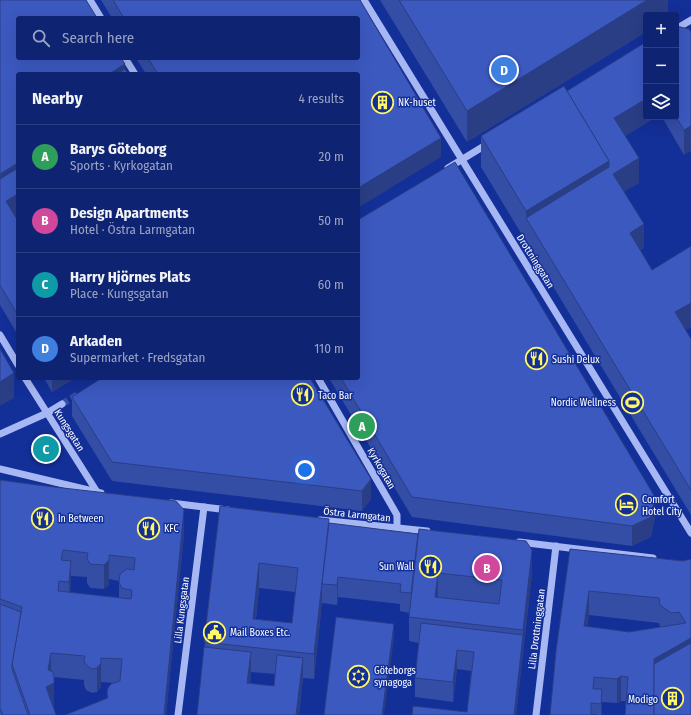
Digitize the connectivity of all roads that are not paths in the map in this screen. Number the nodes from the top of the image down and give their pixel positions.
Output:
1 (90, 0) edge
2 (364, 0) edge
3 (100, 16) edge
4 (691, 20) edge
5 (679, 28) edge
6 (126, 60) edge
7 (134, 72) edge
8 (496, 139) edge
9 (462, 160) junction
10 (442, 172) edge
11 (0, 335) edge
12 (16, 363) edge
13 (27, 380) edge
14 (319, 380) edge
15 (62, 404) tunnel mouth
16 (47, 413) junction
17 (0, 434) edge
18 (0, 469) edge
19 (97, 492) junction
20 (112, 495) edge
21 (166, 503) edge
22 (204, 507) junction
23 (235, 511) edge
24 (312, 519) edge
25 (397, 528) junction
26 (435, 532) edge
27 (691, 533) edge
28 (511, 541) edge
29 (556, 546) junction
30 (659, 558) edge
31 (178, 715) edge
32 (536, 715) edge

1 - 3 street
2 - 9 street, Drottninggatan
4 - 5 street
6 - 7 street
8 - 9 street
9 - 10 street
9 - 27 street, Drottninggatan
11 - 12 street
13 - 16 street, Kungsgatan
14 - 25 street, Kyrkogatan
15 - 16 street
16 - 17 street
16 - 19 street, Kungsgatan
18 - 19 street
19 - 20 street
21 - 22 street
22 - 23 street
22 - 31 street, Lilla Kungsgatan
24 - 25 street, Östra Larmgatan
25 - 26 street, Östra Larmgatan
28 - 29 street
29 - 30 street
29 - 32 street, Lilla Drottninggatan

